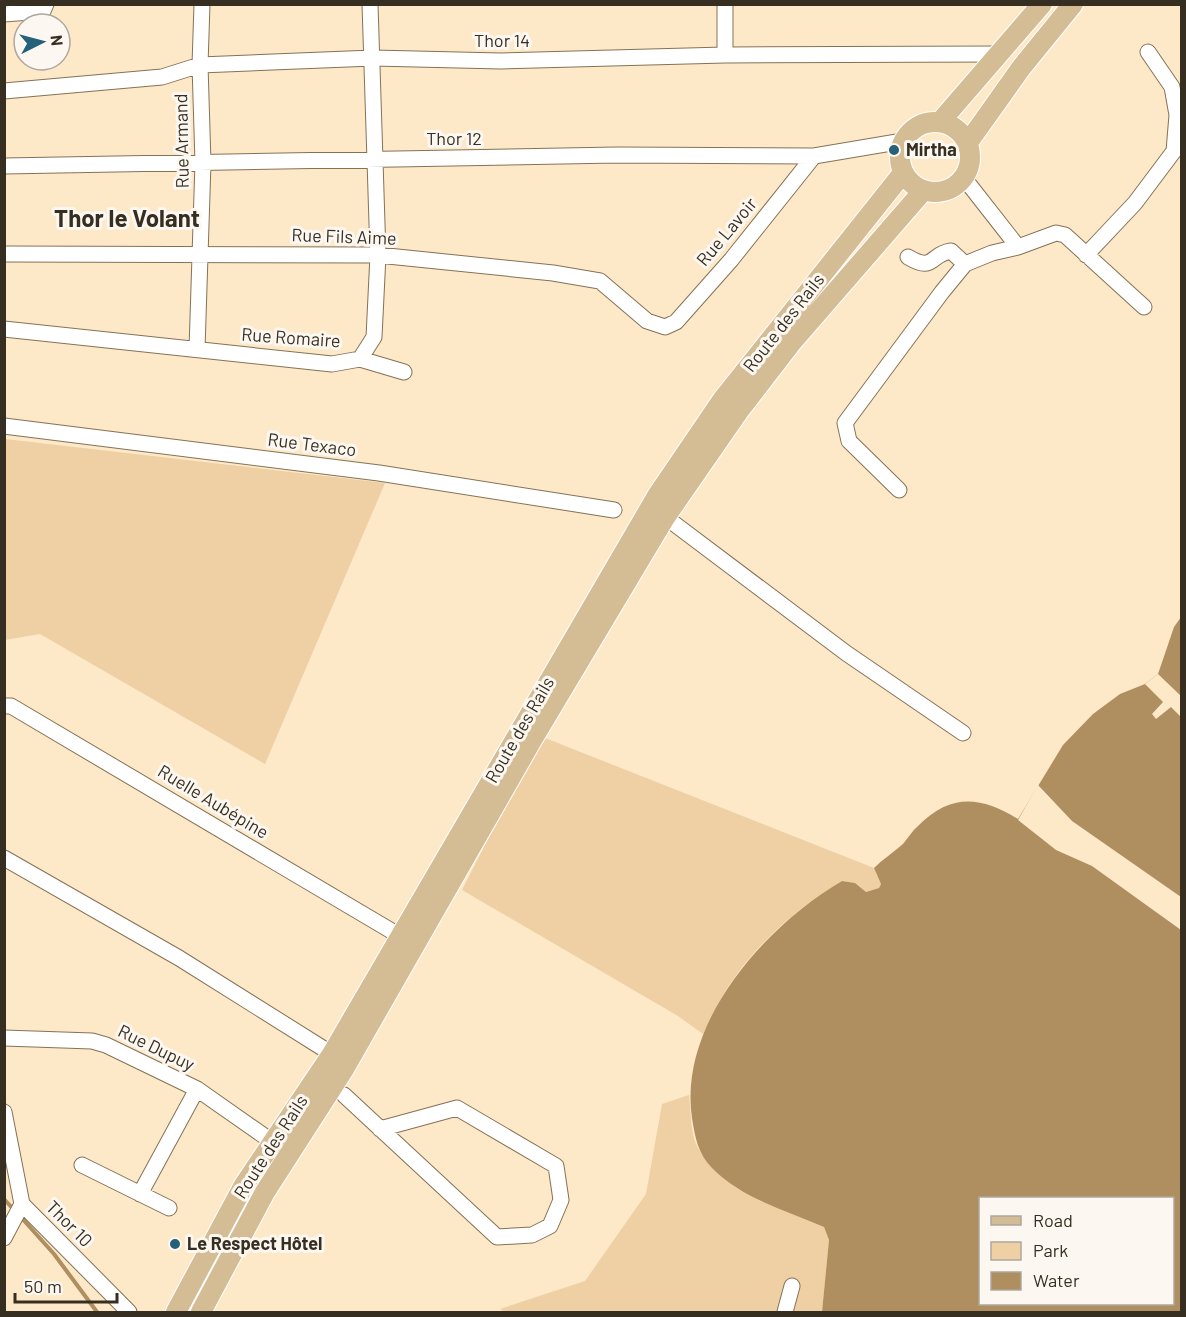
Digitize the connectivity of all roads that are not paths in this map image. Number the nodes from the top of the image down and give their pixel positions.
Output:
1 (46, 4) edge
2 (202, 4) edge
3 (370, 4) edge
4 (725, 4) edge
5 (1042, 4) edge
6 (1073, 4) edge
7 (4, 14) edge
8 (1148, 52) dead end
9 (1001, 54) junction
10 (725, 55) junction
11 (373, 58) junction
12 (200, 65) junction
13 (4, 91) edge
14 (940, 122) junction
15 (903, 141) junction
16 (968, 144) junction
17 (814, 156) junction
18 (376, 159) junction
19 (203, 163) junction
20 (4, 166) edge
21 (903, 173) junction
22 (964, 178) junction
23 (923, 191) junction
24 (1018, 247) junction
25 (4, 254) edge
26 (200, 254) junction
27 (378, 255) junction
28 (1086, 255) junction
29 (908, 257) dead end
30 (965, 264) junction
31 (1144, 307) dead end
32 (665, 327) joint
33 (4, 329) edge
34 (197, 349) junction
35 (360, 359) junction
36 (404, 372) dead end
37 (4, 426) edge
38 (899, 490) dead end
39 (614, 510) dead end
40 (672, 522) dead end
41 (4, 706) edge
42 (963, 733) dead end
43 (4, 858) edge
44 (400, 936) junction
45 (4, 1038) edge
46 (332, 1054) junction
47 (197, 1089) junction
48 (344, 1095) dead end
49 (4, 1112) edge
50 (380, 1129) junction
51 (274, 1143) junction
52 (82, 1165) dead end
53 (140, 1194) junction
54 (22, 1204) junction
55 (169, 1208) dead end
56 (5, 1237) edge
57 (792, 1286) dead end
58 (129, 1312) edge
59 (176, 1312) edge
60 (201, 1312) edge
61 (785, 1312) edge

1 - 7 street
2 - 12 street, Rue Armand
3 - 11 street, Rue Romaire
4 - 10 street
5 - 9 main road
6 - 16 main road
8 - 28 street
9 - 10 street, Thor 14
9 - 14 main road
10 - 11 street, Thor 14
11 - 12 street, Thor 14
11 - 18 street, Rue Romaire
12 - 13 street, Thor 14
12 - 19 street, Rue Armand
14 - 15 main road
14 - 16 main road
15 - 17 street, Thor 12
15 - 21 main road
16 - 22 main road
17 - 18 street, Thor 12
17 - 32 street, Rue Lavoir
18 - 19 street, Thor 12
18 - 27 street, Rue Romaire
19 - 20 street, Thor 12
19 - 26 street, Rue Armand
21 - 23 main road
21 - 44 main road, Route des Rails
22 - 23 main road
22 - 24 street
23 - 60 main road, Route des Rails
24 - 28 street
24 - 30 street
25 - 26 street, Rue Fils Aime
26 - 27 street, Rue Fils Aime
26 - 34 street, Rue Armand
27 - 32 street, Rue Fils Aime
27 - 35 street, Rue Romaire
28 - 31 street
29 - 30 street
30 - 38 street
33 - 34 street, Rue Romaire
34 - 35 street, Rue Romaire
35 - 36 street
37 - 39 street, Rue Texaco
40 - 42 street
41 - 44 street, Ruelle Aubépine
43 - 46 street
44 - 46 main road, Route des Rails
45 - 47 street, Rue Dupuy
46 - 51 main road, Route des Rails
47 - 51 street, Rue Dupuy
47 - 53 street
48 - 50 street
49 - 54 street, Thor 10
50 - 50 street
51 - 59 main road, Route des Rails
52 - 53 street
53 - 55 street
54 - 56 street
54 - 58 street, Thor 10
57 - 61 street

